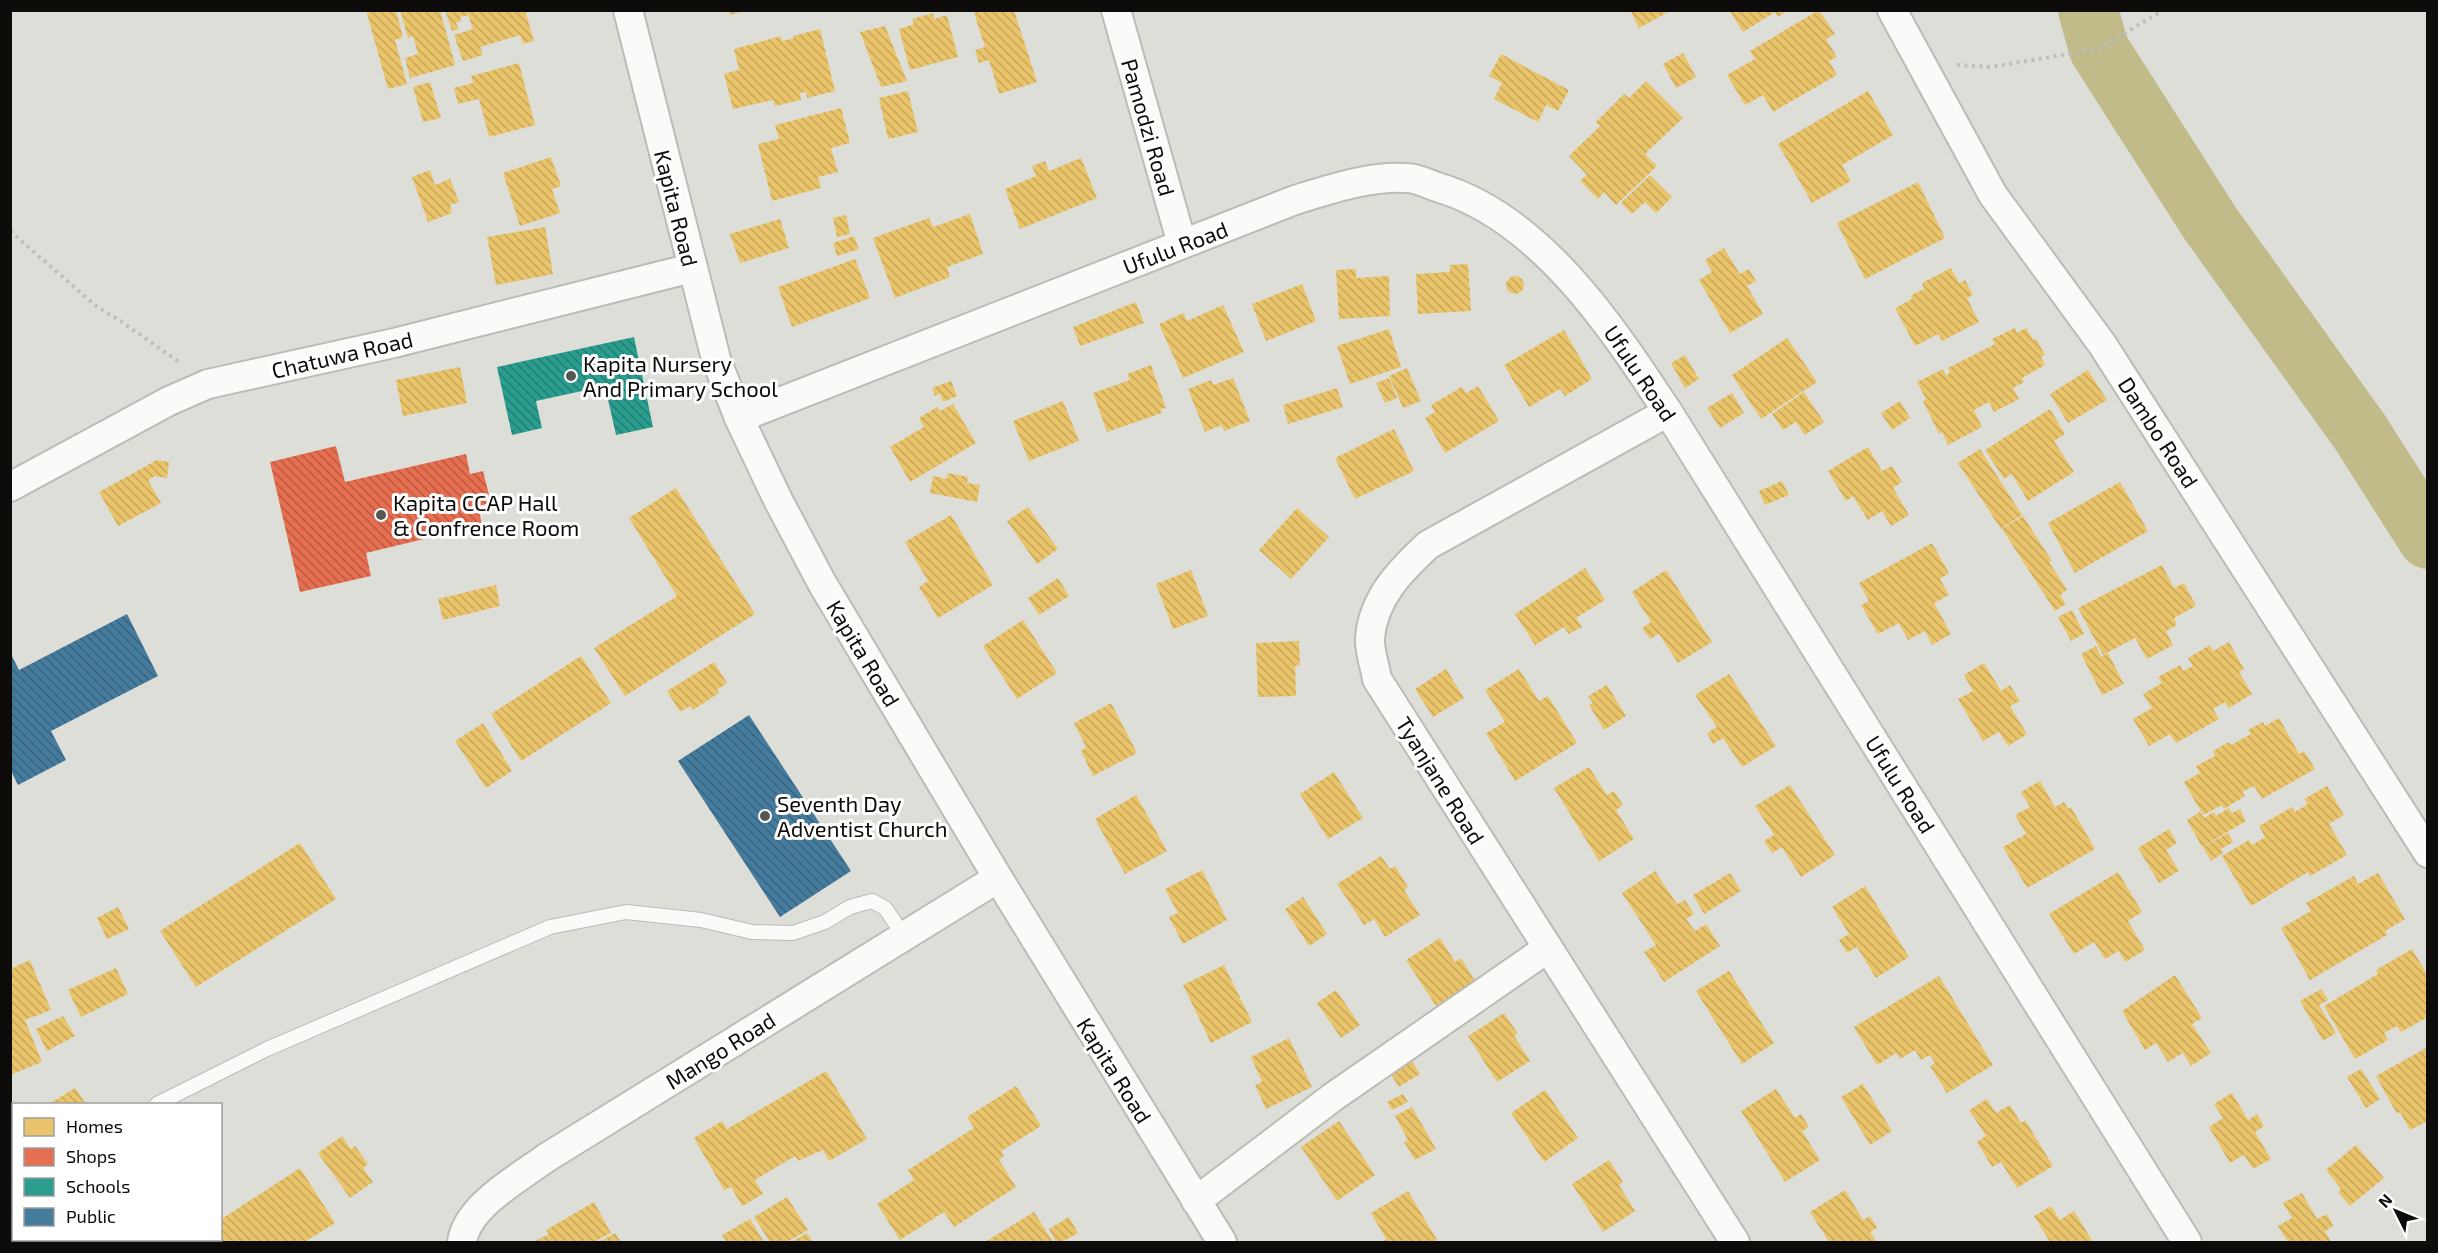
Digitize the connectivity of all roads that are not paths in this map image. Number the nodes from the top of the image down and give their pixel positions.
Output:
1 (628, 10) edge
2 (1116, 10) edge
3 (1892, 10) edge
4 (1182, 244) junction
5 (692, 268) junction
6 (1668, 412) junction
7 (739, 417) junction
8 (10, 487) edge
9 (2427, 853) edge
10 (998, 878) junction
11 (904, 936) junction
12 (1548, 948) junction
13 (159, 1103) edge
14 (1196, 1201) junction
15 (462, 1242) edge
16 (1222, 1242) edge
17 (1735, 1242) edge
18 (2187, 1242) edge

1 - 5 street, Kapita Road
2 - 4 street, Pamodzi Road
3 - 9 street, Dambo Road
4 - 6 street, Ufulu Road
4 - 7 street, Ufulu Road
5 - 7 street, Kapita Road
5 - 8 street, Chatuwa Road
6 - 12 street, Tyanjane Road
6 - 18 street, Ufulu Road
7 - 10 street, Kapita Road
10 - 11 street, Mango Road
10 - 14 street, Kapita Road
11 - 13 lane
11 - 15 street, Mango Road
12 - 14 street
12 - 17 street, Tyanjane Road
14 - 16 street, Kapita Road

